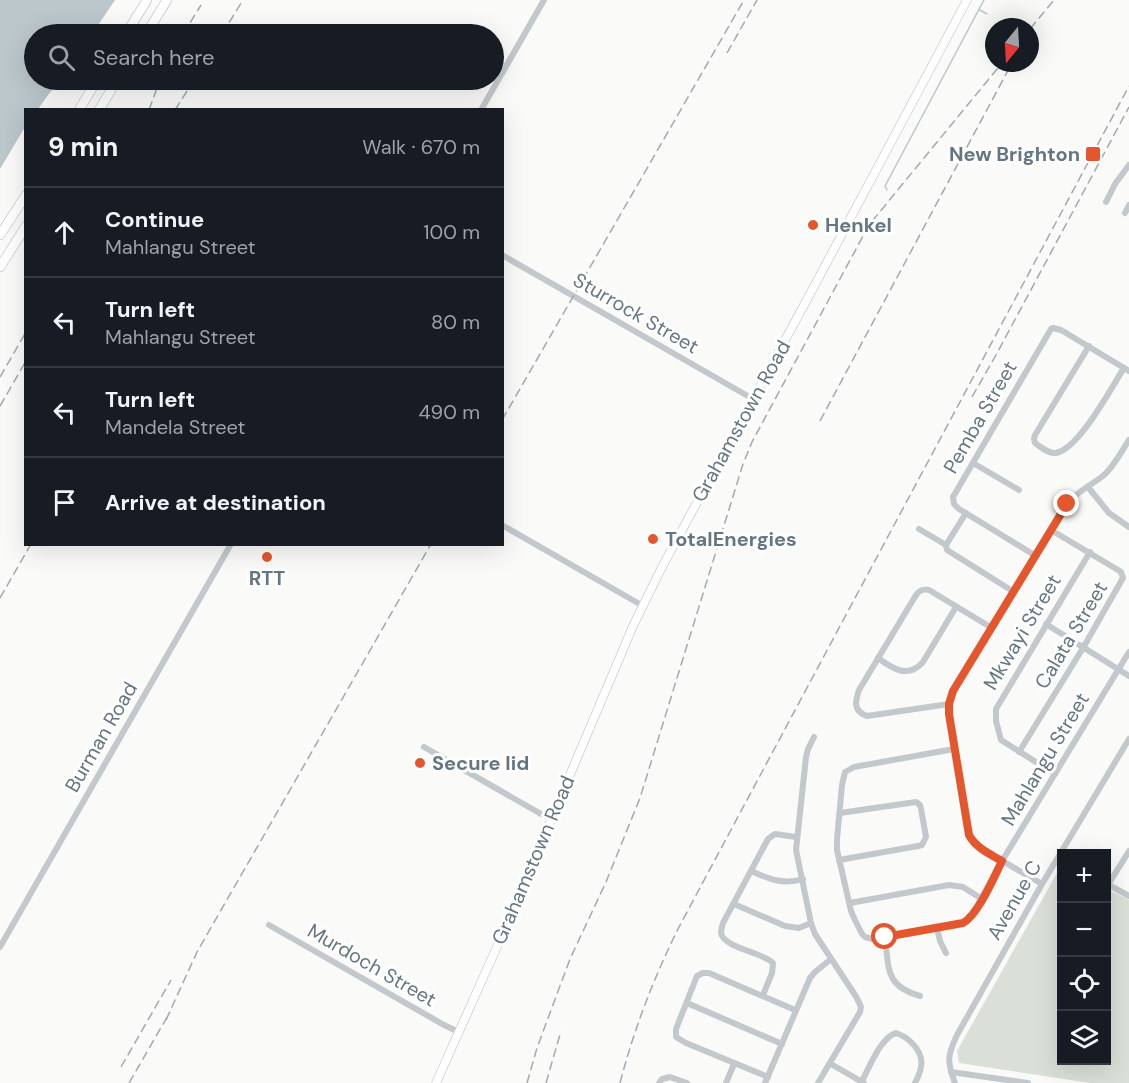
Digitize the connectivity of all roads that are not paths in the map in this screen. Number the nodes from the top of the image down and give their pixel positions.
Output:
1 (147, 0) edge
2 (167, 0) edge
3 (544, 0) edge
4 (967, 0) edge
5 (132, 24) edge
6 (152, 24) edge
7 (504, 70) edge
8 (92, 90) edge
9 (111, 90) edge
10 (492, 90) edge
11 (80, 108) edge
12 (100, 108) edge
13 (482, 108) edge
14 (1128, 168) edge
15 (24, 198) edge
16 (1106, 202) dead end
17 (1129, 205) edge
18 (1125, 213) dead end
19 (24, 229) edge
20 (0, 235) edge
21 (504, 256) edge
22 (0, 267) edge
23 (1089, 346) junction
24 (1126, 370) edge
25 (753, 399) junction
26 (1129, 440) edge
27 (973, 463) junction
28 (1088, 487) junction
29 (1019, 490) dead end
30 (966, 513) junction
31 (504, 526) edge
32 (1129, 527) edge
33 (919, 529) dead end
34 (1051, 530) junction
35 (946, 545) junction
36 (230, 546) edge
37 (1090, 552) junction
38 (1036, 555) junction
39 (1014, 592) junction
40 (643, 606) junction
41 (956, 606) junction
42 (1046, 624) junction
43 (992, 628) junction
44 (1083, 648) junction
45 (1129, 652) edge
46 (878, 658) junction
47 (1118, 670) junction
48 (1129, 676) edge
49 (949, 704) junction
50 (814, 737) dead end
51 (1129, 739) edge
52 (424, 747) dead end
53 (954, 749) junction
54 (1019, 752) junction
55 (1055, 774) junction
56 (840, 813) junction
57 (551, 818) junction
58 (796, 837) junction
59 (1065, 849) edge
60 (1129, 851) edge
61 (839, 860) junction
62 (1002, 861) junction
63 (1057, 863) edge
64 (751, 871) junction
65 (1111, 878) edge
66 (803, 879) junction
67 (1042, 884) junction
68 (1111, 886) edge
69 (1129, 896) edge
70 (982, 899) junction
71 (850, 903) junction
72 (734, 904) junction
73 (811, 923) junction
74 (269, 925) dead end
75 (937, 928) junction
76 (885, 937) junction
77 (0, 947) edge
78 (946, 953) dead end
79 (831, 959) junction
80 (763, 995) junction
81 (920, 996) dead end
82 (687, 1003) junction
83 (795, 1010) junction
84 (459, 1032) junction
85 (782, 1044) junction
86 (734, 1064) junction
87 (831, 1064) junction
88 (951, 1072) junction
89 (767, 1080) edge
90 (863, 1082) edge
91 (436, 1083) edge
92 (660, 1083) edge
93 (687, 1083) edge
94 (726, 1083) edge
95 (818, 1083) edge
96 (915, 1083) edge
97 (955, 1083) edge
98 (1028, 1083) edge

1 - 5 highway
2 - 6 highway
3 - 7 street
4 - 25 main road, Grahamstown Road
8 - 11 highway
9 - 12 highway
10 - 13 street
14 - 16 street
15 - 20 highway
17 - 18 street
19 - 22 highway
21 - 25 street, Sturrock Street
23 - 24 street
23 - 24 street
23 - 27 street, Pemba Street
25 - 40 main road, Grahamstown Road
26 - 28 street
27 - 29 street
27 - 30 street, Pemba Street
28 - 32 street
28 - 34 street
30 - 35 street
30 - 38 street
31 - 40 street
33 - 35 street
34 - 37 street, Calata Street
34 - 38 street
35 - 39 street
36 - 77 street, Burman Road
37 - 42 street, Mkwayi Street
37 - 44 street, Calata Street
38 - 39 street
39 - 43 street
40 - 57 main road, Grahamstown Road
41 - 43 street
41 - 46 street
41 - 46 street
42 - 44 street
42 - 54 street, Mkwayi Street
43 - 49 street
44 - 47 street
44 - 54 street, Calata Street
45 - 47 street, Mahlangu Street
46 - 49 street
47 - 48 street
47 - 55 street, Mahlangu Street
49 - 53 street
50 - 58 street
51 - 59 street, Avenue C
52 - 57 street
53 - 56 street, Mahlangu Street
53 - 62 street
54 - 55 street, Mkwayi Street
55 - 62 street, Mahlangu Street
56 - 61 street, Mahlangu Street
56 - 61 street
57 - 84 main road, Grahamstown Road
58 - 64 street
58 - 66 street
60 - 65 street
61 - 71 street, Mahlangu Street
62 - 67 street
62 - 70 street, Mahlangu Street
63 - 67 street, Avenue C
64 - 66 street
64 - 72 street
66 - 73 street
67 - 88 street, Avenue C
68 - 69 street
70 - 71 street
70 - 75 street, Mahlangu Street
71 - 76 street, Mahlangu Street
72 - 73 street
72 - 80 street
73 - 79 street
74 - 84 street, Murdoch Street
75 - 76 street, Mahlangu Street
75 - 78 street
76 - 81 street
79 - 83 street
79 - 87 street
80 - 82 street
80 - 83 street
82 - 85 street
82 - 86 street
83 - 85 street
84 - 91 main road, Grahamstown Road
85 - 89 street
86 - 89 street
86 - 94 street
87 - 90 street
87 - 95 street
88 - 97 street
88 - 98 street
90 - 96 street
92 - 93 street

